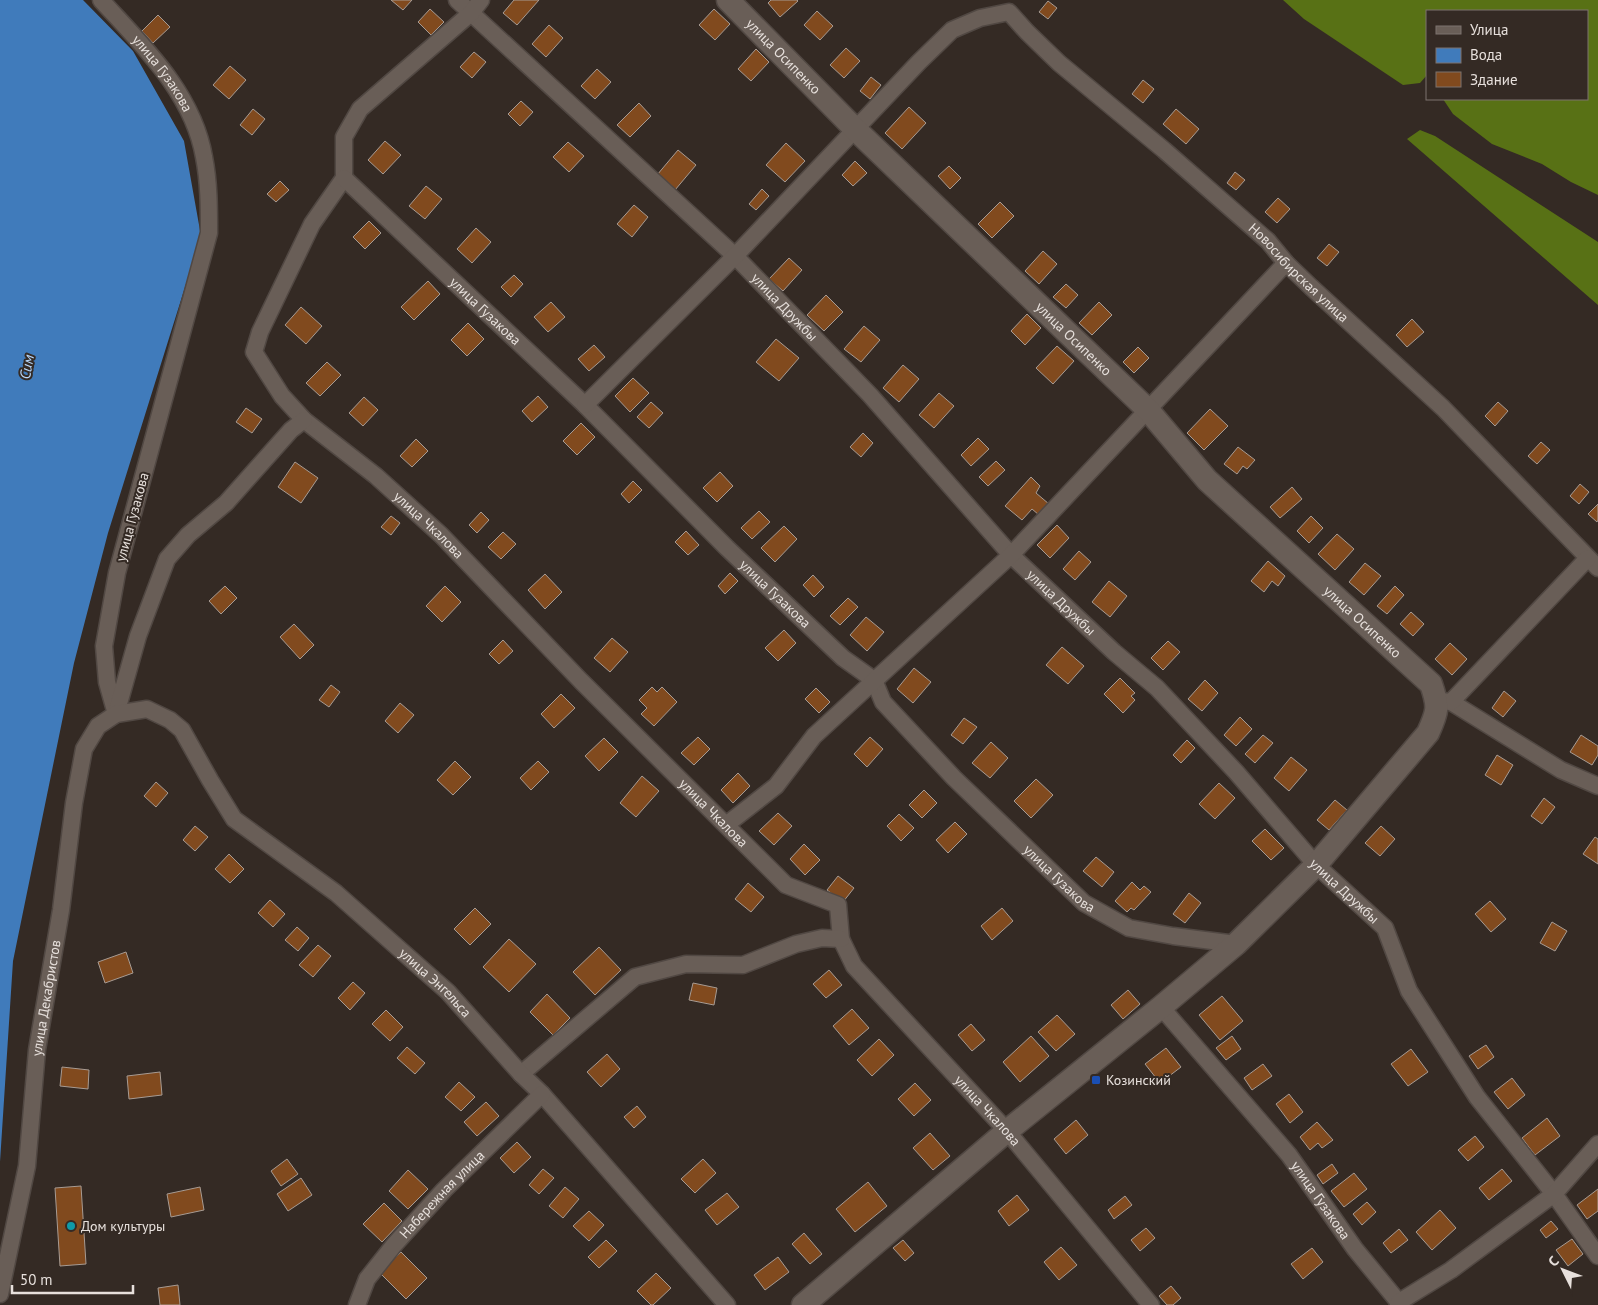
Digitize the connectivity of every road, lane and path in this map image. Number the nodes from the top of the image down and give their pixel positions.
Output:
1 (101, 0) edge
2 (457, 0) edge
3 (728, 0) edge
4 (476, 7) edge
5 (856, 130) junction
6 (344, 178) junction
7 (735, 256) junction
8 (1286, 263) junction
9 (585, 405) junction
10 (1148, 410) junction
11 (304, 420) junction
12 (1012, 555) junction
13 (1593, 563) edge
14 (874, 680) junction
15 (1444, 701) junction
16 (116, 714) junction
17 (1598, 786) edge
18 (726, 825) junction
19 (1316, 865) junction
20 (841, 938) junction
21 (1236, 944) junction
22 (1161, 1007) junction
23 (521, 1074) junction
24 (542, 1094) junction
25 (1008, 1131) junction
26 (1598, 1144) edge
27 (1554, 1194) junction
28 (1598, 1256) edge
29 (0, 1294) edge
30 (1399, 1304) edge
31 (357, 1305) edge
32 (727, 1305) edge
33 (803, 1305) edge
34 (1151, 1305) edge

1 - 16 street, улица Гузакова
2 - 4 street, улица Дружбы
3 - 5 main road, улица Осипенко
4 - 6 street
4 - 7 street, улица Дружбы
5 - 7 street
5 - 8 street, Новосибирская улица
5 - 10 main road, улица Осипенко
6 - 9 street, улица Гузакова
6 - 11 street, улица Чкалова
7 - 9 street
7 - 12 street, улица Дружбы
8 - 10 street
8 - 13 street, Новосибирская улица
9 - 14 street, улица Гузакова
10 - 12 street
10 - 15 main road, улица Осипенко
11 - 16 street
11 - 18 street, улица Чкалова
12 - 14 street
12 - 19 street, улица Дружбы
13 - 15 street
14 - 18 street
14 - 21 street, улица Гузакова
15 - 17 street
15 - 19 main road
16 - 23 street, улица Энгельса
16 - 29 street, улица Декабристов
18 - 20 street, улица Чкалова
19 - 21 main road
19 - 27 street, улица Дружбы
20 - 23 street
20 - 25 street, улица Чкалова
21 - 22 main road
22 - 25 main road
22 - 30 street, улица Гузакова
23 - 24 street, улица Энгельса
24 - 31 street, Набережная улица
24 - 32 street, улица Энгельса
25 - 33 main road
25 - 34 street, улица Чкалова
26 - 27 street
27 - 28 street, улица Дружбы
27 - 30 street

